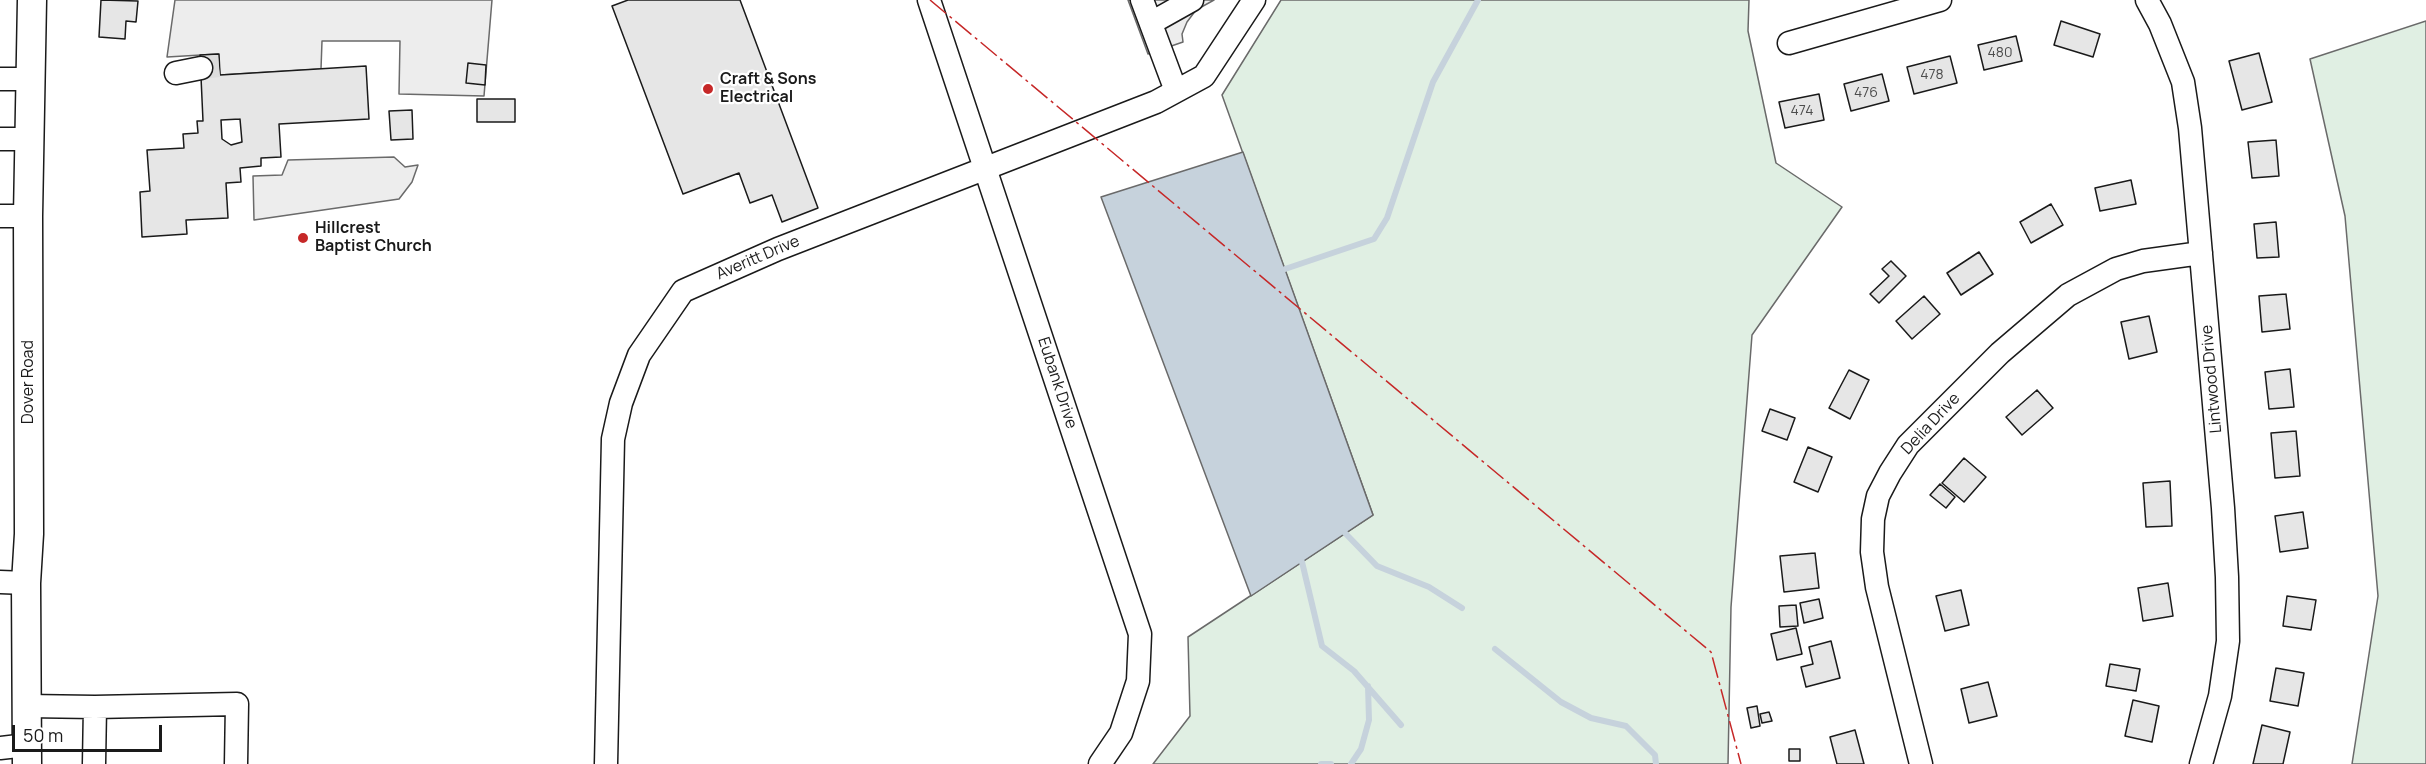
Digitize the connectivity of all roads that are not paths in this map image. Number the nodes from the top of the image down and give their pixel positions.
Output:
1 (32, 0) edge
2 (929, 0) edge
3 (1142, 0) edge
4 (1192, 0) edge
5 (1254, 0) edge
6 (1940, 0) edge
7 (2147, 0) edge
8 (1151, 23) junction
9 (1789, 43) dead end
10 (201, 68) tunnel mouth
11 (176, 73) dead end
12 (0, 79) edge
13 (30, 79) junction
14 (1176, 91) junction
15 (0, 139) edge
16 (30, 139) junction
17 (986, 166) junction
18 (0, 216) edge
19 (28, 216) junction
20 (2201, 253) junction
21 (13, 583) edge
22 (27, 706) junction
23 (94, 706) junction
24 (18, 752) edge
25 (94, 764) edge
26 (236, 764) edge
27 (606, 764) edge
28 (1100, 764) edge
29 (1921, 764) edge
30 (2201, 764) edge

1 - 13 main road, Dover Road
2 - 17 street, Eubank Drive
3 - 8 street
4 - 8 street
5 - 14 street, Averitt Drive
6 - 9 street
7 - 20 street, Lintwood Drive
8 - 14 street
10 - 11 street
12 - 13 street
13 - 16 main road, Dover Road
14 - 17 street, Averitt Drive
15 - 16 street
16 - 19 main road, Dover Road
17 - 27 street, Averitt Drive
17 - 28 street, Eubank Drive
18 - 19 street
19 - 21 main road, Dover Road
20 - 29 street, Delia Drive
20 - 30 street, Lintwood Drive
21 - 22 main road, Dover Road
22 - 23 street
22 - 24 main road, Dover Road
23 - 25 street
23 - 26 street

